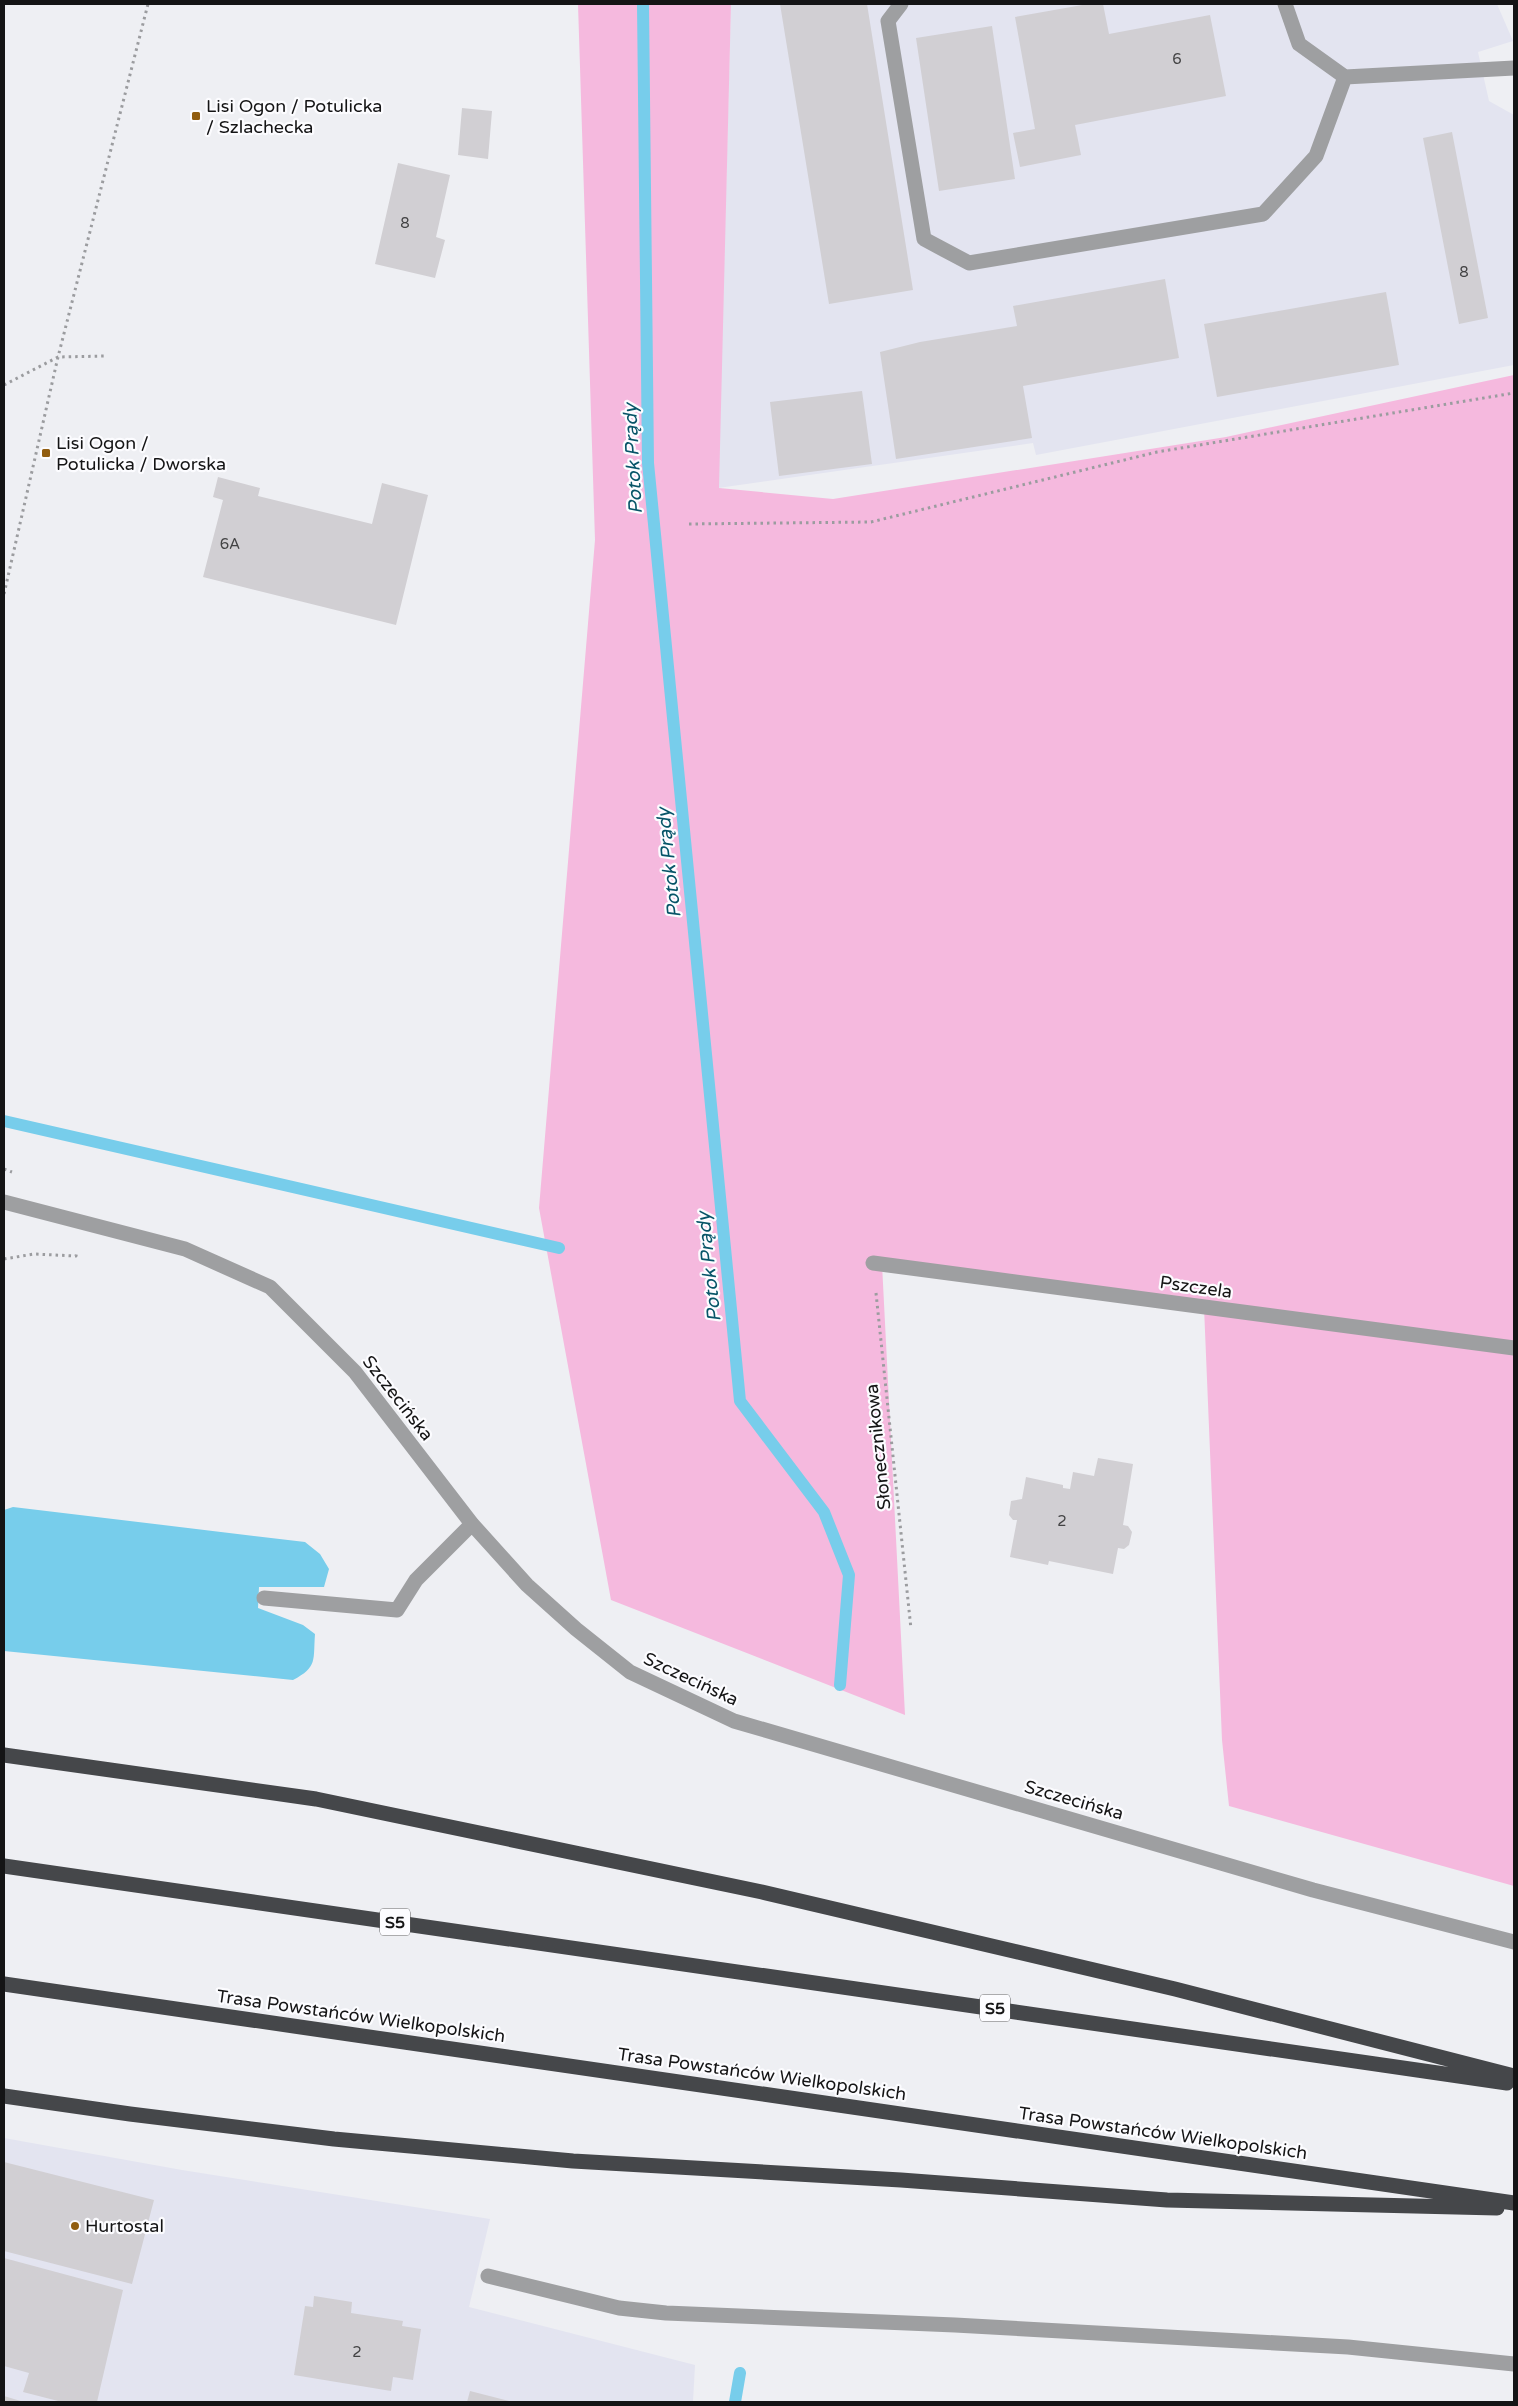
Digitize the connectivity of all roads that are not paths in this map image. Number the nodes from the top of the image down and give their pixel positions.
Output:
1 (901, 4) edge
2 (1285, 4) edge
3 (1514, 68) edge
4 (1346, 78) junction
5 (4, 1202) edge
6 (873, 1263) road end
7 (1514, 1348) edge
8 (472, 1524) junction
9 (264, 1598) dead end
10 (4, 1755) edge
11 (4, 1866) edge
12 (1514, 1942) edge
13 (4, 1984) edge
14 (1514, 2076) edge
15 (1514, 2084) edge
16 (4, 2096) edge
17 (1514, 2202) edge
18 (1514, 2209) edge
19 (488, 2276) dead end
20 (1514, 2364) edge

1 - 4 street
2 - 4 street
3 - 4 street
5 - 8 street, Szczecińska
6 - 7 street, Pszczela
8 - 9 street
8 - 12 street, Szczecińska
10 - 14 highway
11 - 15 highway, S5
13 - 17 highway, Trasa Powstańców Wielkopolskich
16 - 18 highway
19 - 20 street

